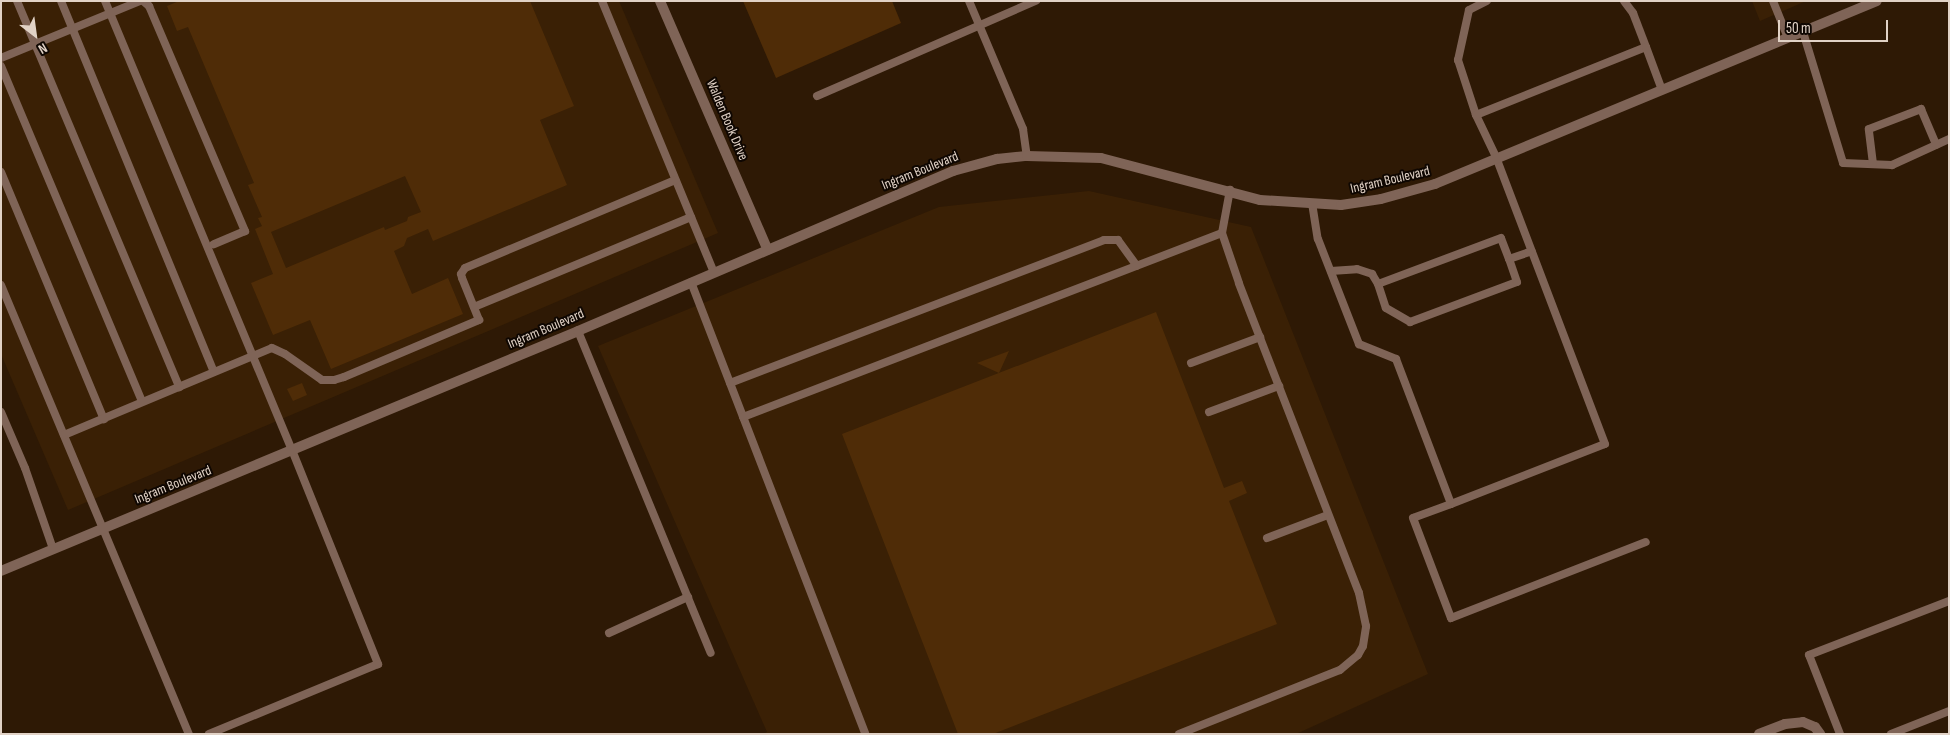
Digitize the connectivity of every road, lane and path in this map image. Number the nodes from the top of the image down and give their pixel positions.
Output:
1 (17, 1) edge
2 (61, 1) edge
3 (105, 1) edge
4 (141, 1) edge
5 (602, 1) edge
6 (660, 1) edge
7 (968, 1) edge
8 (1036, 1) edge
9 (1487, 1) edge
10 (1624, 1) edge
11 (1773, 1) edge
12 (1877, 1) edge
13 (110, 13) junction
14 (980, 26) junction
15 (72, 28) junction
16 (1803, 32) junction
17 (1788, 38) junction
18 (35, 44) junction
19 (1646, 47) junction
20 (1, 58) edge
21 (1, 66) edge
22 (1662, 90) junction
23 (817, 96) dead end
24 (1476, 116) junction
25 (1949, 140) edge
26 (1936, 145) junction
27 (1027, 156) junction
28 (1497, 159) junction
29 (1873, 164) junction
30 (1, 172) edge
31 (675, 180) junction
32 (1230, 190) junction
33 (1312, 203) junction
34 (691, 217) junction
35 (1222, 233) junction
36 (214, 244) dead end
37 (768, 250) junction
38 (1532, 251) junction
39 (1509, 259) junction
40 (1137, 266) junction
41 (1331, 271) junction
42 (714, 273) junction
43 (691, 282) junction
44 (1378, 284) junction
45 (1, 285) edge
46 (474, 307) junction
47 (578, 331) junction
48 (1260, 337) junction
49 (253, 356) junction
50 (1191, 363) dead end
51 (214, 372) junction
52 (730, 384) junction
53 (1278, 386) junction
54 (179, 387) junction
55 (142, 402) junction
56 (1, 412) edge
57 (1209, 412) dead end
58 (743, 417) junction
59 (104, 419) junction
60 (64, 436) junction
61 (292, 450) junction
62 (1451, 504) junction
63 (1328, 515) junction
64 (103, 528) junction
65 (1267, 538) dead end
66 (1646, 542) dead end
67 (53, 549) junction
68 (1, 571) edge
69 (688, 597) junction
70 (1949, 601) edge
71 (609, 633) dead end
72 (711, 653) dead end
73 (1949, 711) edge
74 (1817, 730) edge
75 (189, 734) edge
76 (209, 734) edge
77 (866, 734) edge
78 (1179, 734) edge
79 (1759, 734) edge
80 (1840, 734) edge
81 (1891, 734) edge

1 - 18 lane
2 - 15 lane
3 - 13 lane
4 - 13 lane
4 - 36 lane
5 - 31 lane
6 - 37 street, Walden Book Drive
7 - 14 lane
8 - 14 lane
9 - 24 lane
10 - 19 lane
11 - 17 lane
12 - 16 street, Ingram Boulevard
13 - 15 lane
13 - 49 lane
14 - 23 lane
14 - 27 lane
15 - 18 lane
15 - 51 lane
16 - 17 street, Ingram Boulevard
16 - 29 lane
17 - 22 street, Ingram Boulevard
18 - 20 lane
18 - 54 lane
19 - 22 lane
19 - 24 lane
21 - 55 lane
22 - 28 street, Ingram Boulevard
24 - 28 lane
25 - 26 lane
26 - 29 lane
26 - 29 lane
27 - 32 street, Ingram Boulevard
27 - 37 street, Ingram Boulevard
28 - 33 street, Ingram Boulevard
28 - 38 lane
30 - 59 lane
31 - 34 lane
31 - 46 lane
32 - 33 street, Ingram Boulevard
32 - 35 lane
33 - 41 lane
34 - 42 lane
34 - 46 lane
35 - 40 lane
35 - 48 lane
37 - 42 street, Ingram Boulevard
38 - 39 lane
38 - 62 lane
39 - 44 lane
39 - 44 lane
40 - 52 lane
40 - 58 lane
41 - 44 lane
41 - 62 lane
42 - 43 street, Ingram Boulevard
43 - 47 street, Ingram Boulevard
43 - 52 lane
45 - 60 lane
46 - 49 lane
47 - 61 street, Ingram Boulevard
47 - 69 lane
48 - 50 lane
48 - 53 lane
49 - 51 lane
49 - 61 lane
51 - 54 lane
52 - 58 lane
53 - 57 lane
53 - 63 lane
54 - 55 lane
55 - 59 lane
56 - 67 lane
58 - 77 lane
59 - 60 lane
60 - 64 lane
61 - 64 street, Ingram Boulevard
61 - 76 lane
62 - 66 lane
63 - 65 lane
63 - 78 lane
64 - 67 street, Ingram Boulevard
64 - 75 lane
67 - 68 street, Ingram Boulevard
69 - 71 lane
69 - 72 lane
70 - 80 lane
73 - 81 lane
74 - 79 street

